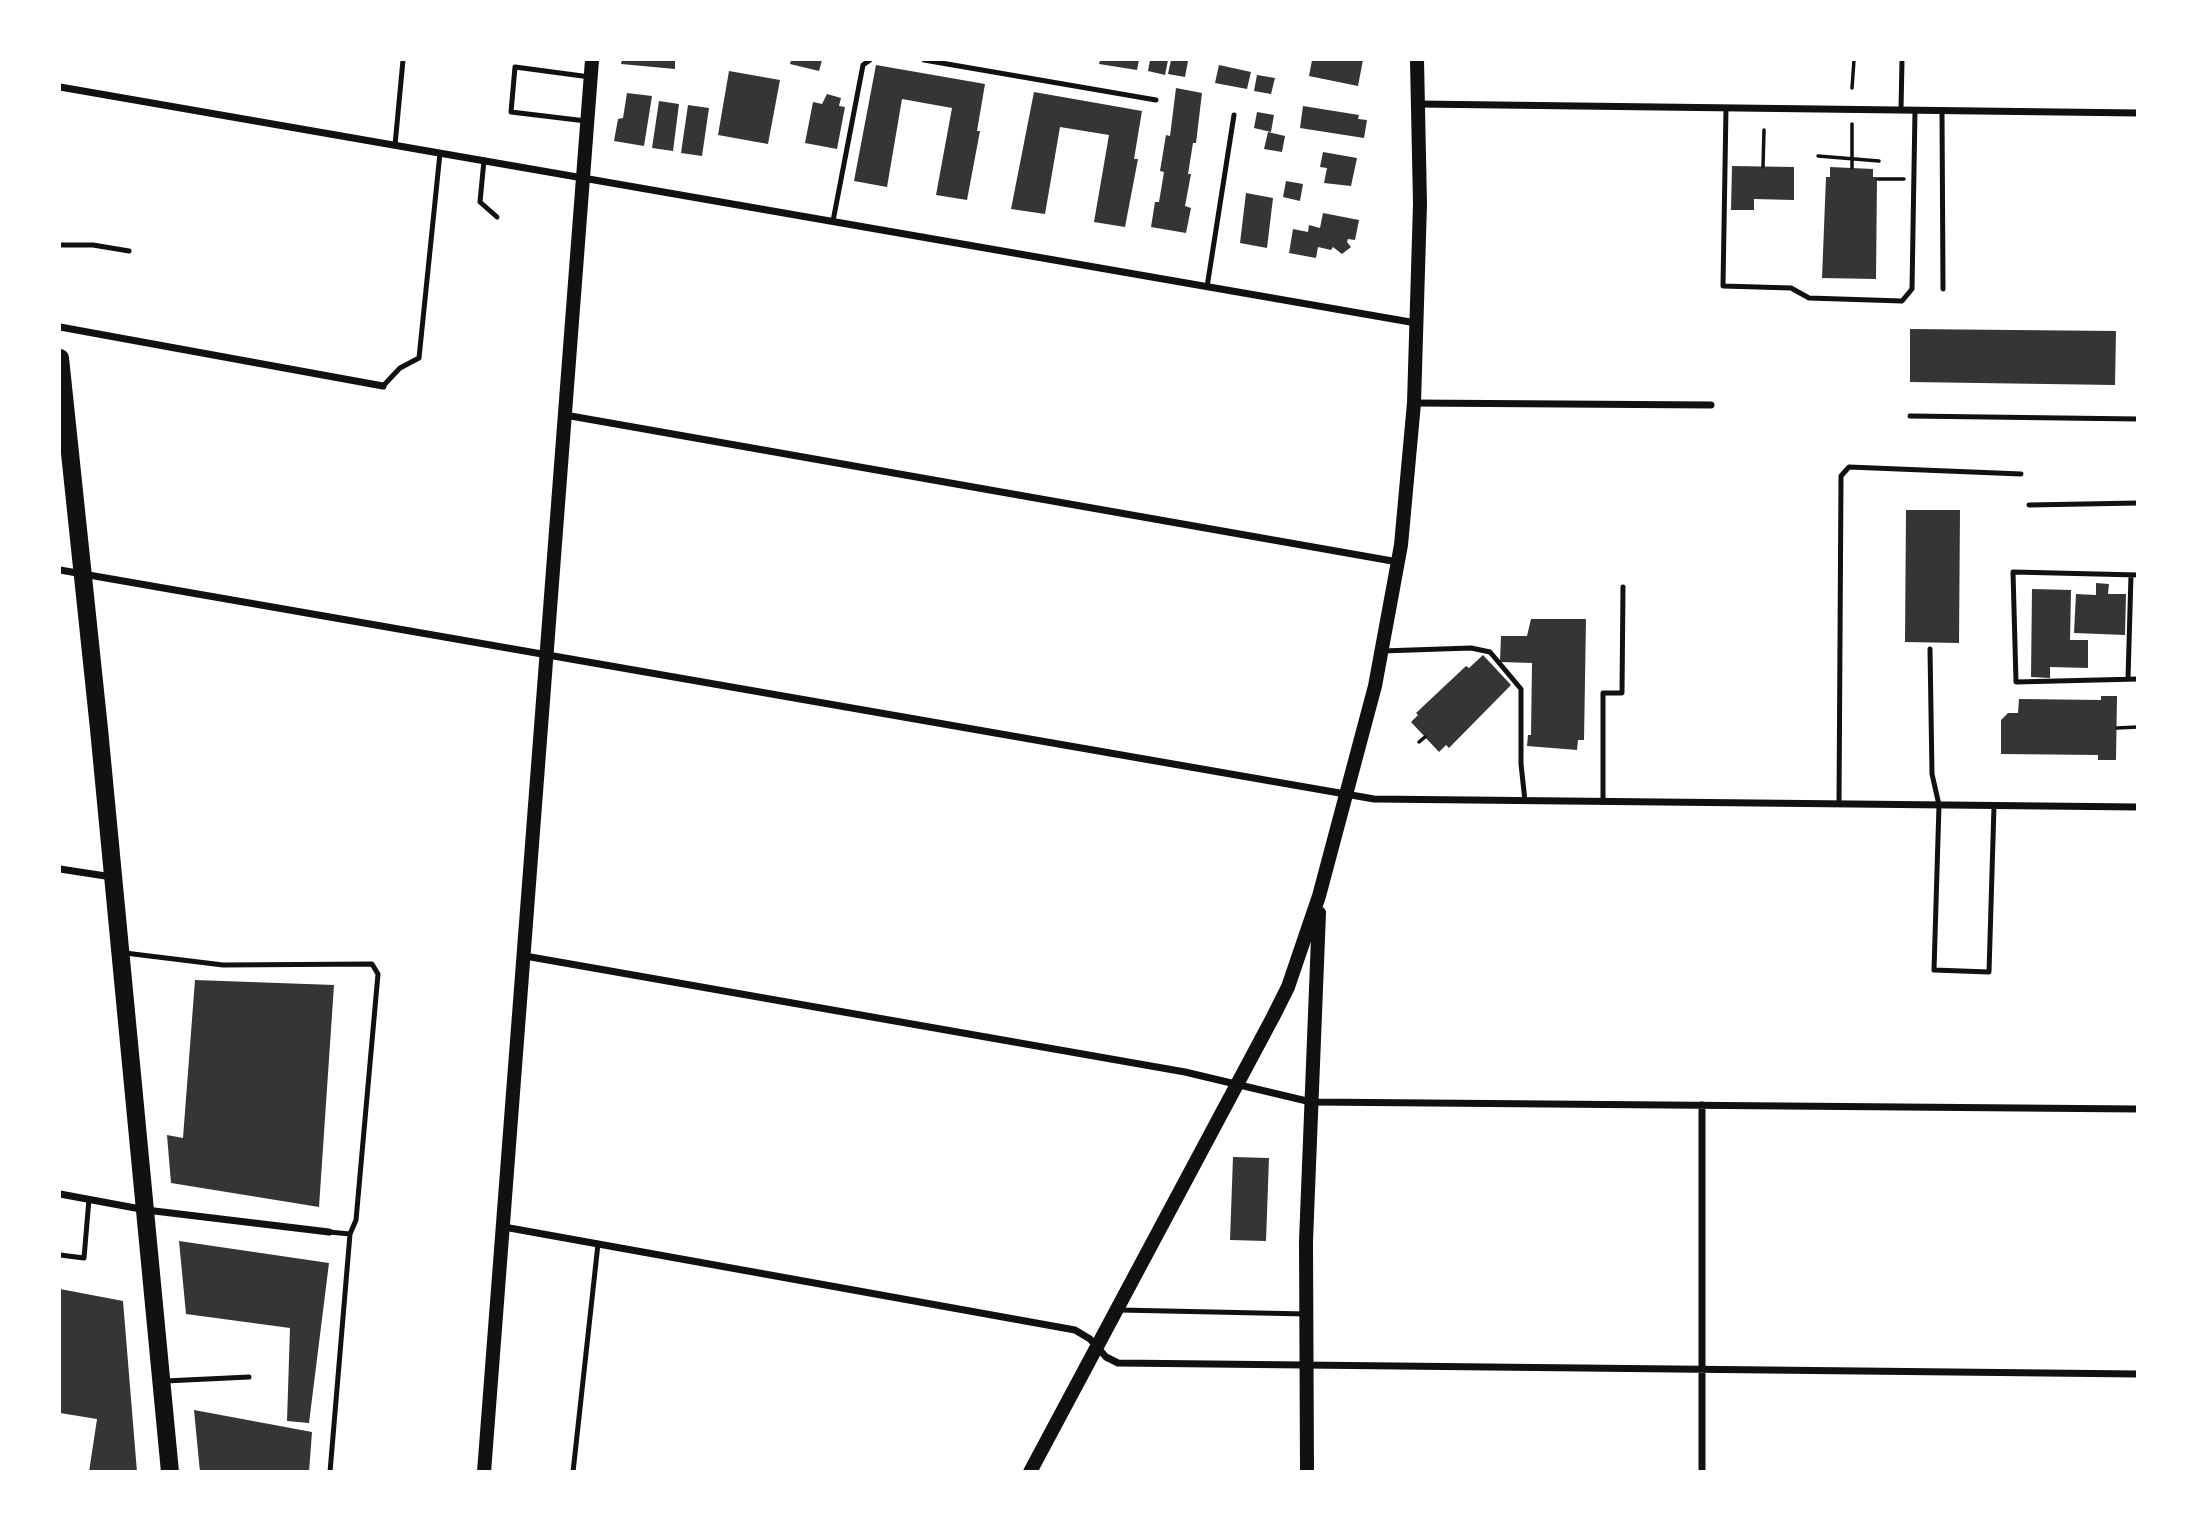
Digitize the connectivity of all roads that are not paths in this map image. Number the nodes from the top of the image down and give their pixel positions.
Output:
1 (403, 60) edge
2 (592, 60) edge
3 (870, 60) edge
4 (924, 60) edge
5 (1417, 60) edge
6 (1902, 60) edge
7 (590, 77) junction
8 (60, 87) edge
9 (1156, 100) dead end
10 (1418, 104) junction
11 (1726, 108) junction
12 (1901, 110) junction
13 (1915, 110) junction
14 (1942, 111) junction
15 (2137, 113) edge
16 (1234, 115) dead end
17 (587, 121) junction
18 (395, 145) junction
19 (440, 153) junction
20 (484, 160) junction
21 (583, 177) junction
22 (497, 218) dead end
23 (833, 221) junction
24 (60, 245) edge
25 (128, 251) dead end
26 (1207, 287) junction
27 (1943, 289) dead end
28 (1417, 324) junction
29 (60, 327) edge
30 (60, 358) edge
31 (383, 386) joint
32 (1414, 403) junction
33 (1711, 405) dead end
34 (565, 415) junction
35 (1910, 416) dead end
36 (2137, 419) edge
37 (2021, 474) dead end
38 (2137, 503) edge
39 (2029, 505) dead end
40 (1398, 562) junction
41 (60, 570) edge
42 (81, 573) junction
43 (2134, 575) edge
44 (1623, 587) dead end
45 (1930, 649) dead end
46 (1381, 651) junction
47 (547, 656) junction
48 (2128, 679) junction
49 (2137, 679) edge
50 (1346, 794) junction
51 (1525, 802) junction
52 (1603, 802) junction
53 (1839, 804) junction
54 (1939, 805) junction
55 (1994, 806) junction
56 (2137, 807) edge
57 (60, 869) edge
58 (113, 877) junction
59 (1319, 896) junction
60 (120, 952) junction
61 (525, 956) junction
62 (1235, 1086) junction
63 (1311, 1102) junction
64 (1702, 1105) junction
65 (2137, 1109) edge
66 (60, 1194) edge
67 (89, 1199) junction
68 (146, 1210) junction
69 (504, 1227) junction
70 (329, 1232) joint
71 (350, 1234) junction
72 (598, 1244) junction
73 (60, 1255) edge
74 (1116, 1310) junction
75 (1306, 1314) junction
76 (1097, 1348) junction
77 (1307, 1365) junction
78 (1703, 1369) junction
79 (2137, 1374) edge
80 (249, 1377) dead end
81 (162, 1381) junction
82 (170, 1472) edge
83 (330, 1472) edge
84 (484, 1472) edge
85 (573, 1472) edge
86 (1030, 1472) edge
87 (1307, 1472) edge
88 (1702, 1472) edge

1 - 18 lane
2 - 7 main road
3 - 23 lane
4 - 9 lane
5 - 10 main road
6 - 12 lane
7 - 17 main road
7 - 17 lane
8 - 18 street
10 - 11 street
10 - 28 main road
11 - 12 street
11 - 13 lane
12 - 13 street
13 - 14 street
14 - 15 street
14 - 27 lane
16 - 26 lane
17 - 21 main road
18 - 19 street
19 - 20 street
19 - 31 lane
20 - 21 street
20 - 22 lane
21 - 23 street
21 - 34 main road
23 - 26 street
24 - 25 lane
26 - 28 street
28 - 32 main road
29 - 31 street
30 - 42 main road
32 - 33 street
32 - 40 main road
34 - 40 street
34 - 47 main road
35 - 36 lane
37 - 53 lane
38 - 39 lane
40 - 46 main road
41 - 42 street
42 - 47 street
42 - 58 main road
43 - 48 lane
43 - 48 lane
44 - 52 lane
45 - 54 lane
46 - 50 main road
46 - 51 lane
47 - 50 street
47 - 61 main road
48 - 49 lane
50 - 51 street
50 - 59 main road
51 - 52 street
52 - 53 street
53 - 54 street
54 - 55 street
54 - 55 lane
55 - 56 street
57 - 58 street
58 - 60 main road
59 - 62 main road
59 - 63 main road
60 - 68 main road
60 - 71 lane
61 - 62 street
61 - 69 main road
62 - 63 street
62 - 74 main road
63 - 64 street
63 - 75 main road
64 - 65 street
64 - 78 street
66 - 67 street
67 - 68 street
67 - 73 lane
68 - 70 street
68 - 81 main road
69 - 72 street
69 - 84 main road
70 - 71 lane
71 - 83 lane
72 - 76 street
72 - 85 lane
74 - 75 lane
74 - 76 main road
75 - 77 main road
76 - 77 street
76 - 86 main road
77 - 78 street
77 - 87 main road
78 - 79 street
78 - 88 street
80 - 81 lane
81 - 82 main road

